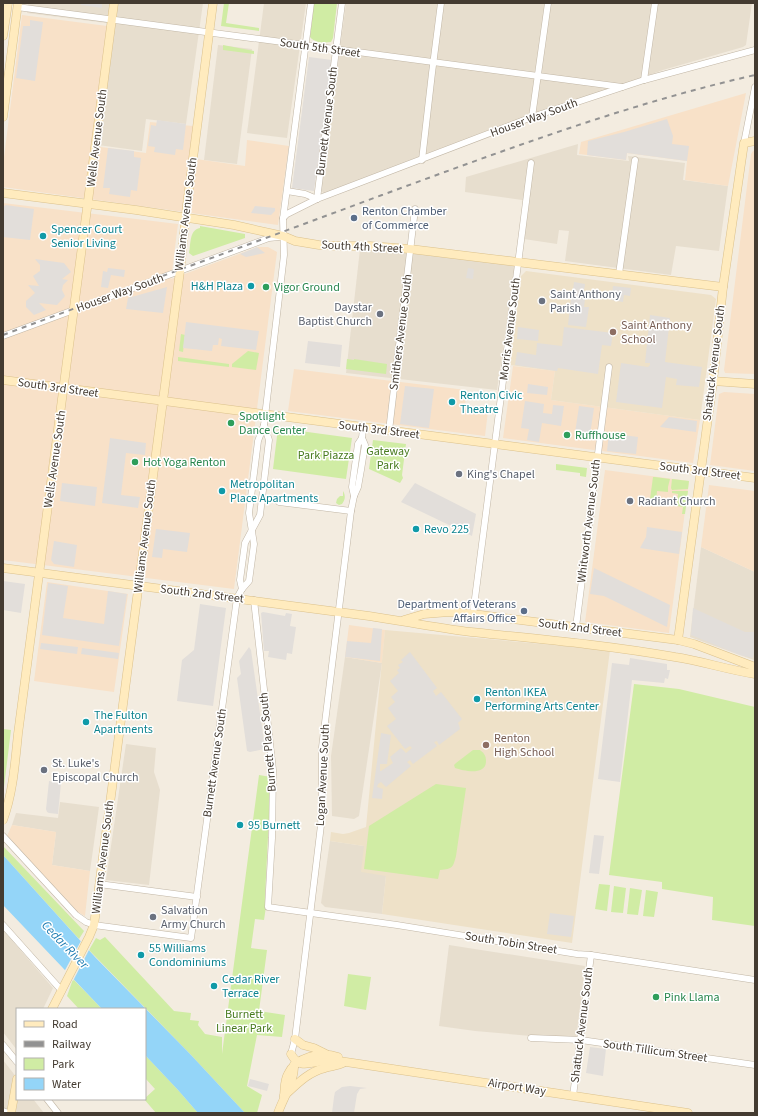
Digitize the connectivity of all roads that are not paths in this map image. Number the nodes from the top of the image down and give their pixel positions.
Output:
1 (8, 3) edge
2 (114, 3) edge
3 (213, 3) edge
4 (311, 3) edge
5 (342, 3) edge
6 (441, 3) edge
7 (548, 3) edge
8 (655, 3) edge
9 (18, 5) edge
10 (112, 20) junction
11 (209, 33) junction
12 (3, 36) edge
13 (305, 46) junction
14 (755, 46) edge
15 (336, 50) junction
16 (755, 51) edge
17 (433, 63) junction
18 (538, 77) junction
19 (644, 80) junction
20 (755, 86) edge
21 (622, 88) junction
22 (3, 117) edge
23 (532, 117) junction
24 (755, 141) edge
25 (744, 143) junction
26 (422, 160) junction
27 (635, 160) dead end
28 (531, 163) dead end
29 (287, 191) junction
30 (3, 193) edge
31 (317, 199) junction
32 (88, 204) junction
33 (415, 208) dead end
34 (185, 218) junction
35 (283, 218) junction
36 (283, 236) junction
37 (410, 249) junction
38 (518, 263) junction
39 (180, 271) junction
40 (619, 274) junction
41 (712, 286) junction
42 (723, 287) junction
43 (721, 305) junction
44 (74, 310) junction
45 (3, 336) edge
46 (609, 367) dead end
47 (3, 380) edge
48 (713, 381) junction
49 (755, 384) edge
50 (64, 389) junction
51 (162, 401) junction
52 (265, 414) junction
53 (264, 426) junction
54 (363, 428) junction
55 (389, 431) junction
56 (495, 445) junction
57 (597, 458) junction
58 (701, 471) junction
59 (755, 478) edge
60 (279, 502) dead end
61 (352, 511) junction
62 (252, 529) junction
63 (3, 568) edge
64 (40, 572) junction
65 (138, 585) junction
66 (242, 589) junction
67 (237, 598) junction
68 (254, 600) junction
69 (340, 612) junction
70 (473, 614) junction
71 (401, 620) junction
72 (576, 627) junction
73 (678, 640) junction
74 (755, 667) edge
75 (755, 674) edge
76 (3, 820) edge
77 (3, 836) edge
78 (100, 884) junction
79 (197, 897) junction
80 (268, 907) joint
81 (310, 914) junction
82 (3, 925) edge
83 (94, 925) junction
84 (591, 955) junction
85 (755, 980) edge
86 (62, 991) junction
87 (53, 1008) edge
88 (531, 1038) dead end
89 (295, 1039) junction
90 (581, 1040) junction
91 (3, 1045) edge
92 (291, 1054) junction
93 (327, 1054) junction
94 (16, 1061) edge
95 (346, 1062) junction
96 (296, 1064) junction
97 (755, 1065) edge
98 (288, 1073) junction
99 (16, 1085) edge
100 (284, 1096) junction
101 (573, 1096) junction
102 (48, 1100) edge
103 (3, 1112) edge
104 (8, 1113) edge
105 (11, 1113) edge
106 (58, 1113) edge
107 (278, 1113) edge
108 (688, 1113) edge

1 - 12 street
2 - 10 street, Wells Avenue South
3 - 11 street, Williams Avenue South
4 - 13 street, Burnett Avenue South
5 - 15 street, Burnett Avenue South
6 - 17 street
7 - 18 street
8 - 19 street
9 - 10 street, South 5th Street
9 - 22 street
10 - 11 street, South 5th Street
10 - 32 street, Wells Avenue South
11 - 13 street, South 5th Street
11 - 34 street, Williams Avenue South
13 - 15 street, South 5th Street
13 - 29 street, Burnett Avenue South
14 - 16 street
15 - 17 street, South 5th Street
15 - 31 street, Burnett Avenue South
16 - 19 street, Houser Way South
17 - 18 street, South 5th Street
17 - 26 street
18 - 21 street, South 5th Street
18 - 23 street
19 - 21 street, Houser Way South
20 - 25 street, Shattuck Avenue South
21 - 23 street, Houser Way South
23 - 26 street, Houser Way South
24 - 25 street
25 - 42 street, Shattuck Avenue South
26 - 31 street, Houser Way South
27 - 40 street
28 - 38 street, Morris Avenue South
29 - 31 street
29 - 35 street, Burnett Avenue South
30 - 32 street, South 4th Street
31 - 35 street
32 - 34 street, South 4th Street
32 - 44 street, Wells Avenue South
33 - 37 street, Smithers Avenue South
34 - 36 street, South 4th Street
34 - 39 street, Williams Avenue South
35 - 36 street, Burnett Avenue South
36 - 37 street, South 4th Street
36 - 39 street, Houser Way South
36 - 52 street, Burnett Avenue South
37 - 38 street, South 4th Street
37 - 55 street, Smithers Avenue South
38 - 40 street, South 4th Street
38 - 56 street, Morris Avenue South
39 - 44 street, Houser Way South
39 - 51 street, Williams Avenue South
40 - 41 street, South 4th Street
41 - 42 street, South 4th Street
41 - 43 street
42 - 43 street, Shattuck Avenue South
43 - 48 street, Shattuck Avenue South
44 - 45 street, Houser Way South
44 - 50 street, Wells Avenue South
46 - 57 street, Whitworth Avenue South
47 - 50 street, South 3rd Street
48 - 49 street
48 - 58 street, Shattuck Avenue South
50 - 51 street, South 3rd Street
50 - 64 street, Wells Avenue South
51 - 52 street, South 3rd Street
51 - 65 street, Williams Avenue South
52 - 53 street, Burnett Avenue South
52 - 54 street, South 3rd Street
53 - 62 street, Burnett Avenue South
53 - 62 street, Burnett Avenue South
54 - 55 street, South 3rd Street
54 - 61 street, Logan Avenue South
55 - 56 street, South 3rd Street
56 - 57 street, South 3rd Street
56 - 70 street, Morris Avenue South
57 - 58 street, South 3rd Street
57 - 72 street, Whitworth Avenue South
58 - 59 street, South 3rd Street
58 - 73 street, Shattuck Avenue South
60 - 61 street
61 - 69 street, Logan Avenue South
62 - 66 street, Burnett Avenue South
62 - 66 street, Burnett Avenue South
63 - 64 street, South 2nd Street
64 - 65 street, South 2nd Street
64 - 76 street, Wells Avenue South
65 - 67 street, South 2nd Street
65 - 78 street, Williams Avenue South
66 - 67 street, Burnett Avenue South
67 - 68 street, South 2nd Street
67 - 79 street, Burnett Avenue South
68 - 69 street, South 2nd Street
68 - 80 street, Burnett Place South
69 - 71 street, South 2nd Street
69 - 81 street, Logan Avenue South
70 - 71 street, South 2nd Street
70 - 72 street, South 2nd Street
71 - 75 street, South 2nd Street
72 - 73 street, South 2nd Street
73 - 74 street, South 2nd Street
77 - 83 street
78 - 79 street
78 - 83 street, Williams Avenue South
79 - 83 street, Burnett Avenue South
80 - 81 street, South Tobin Street
81 - 84 street, South Tobin Street
81 - 89 street, Logan Avenue South
82 - 86 street
83 - 86 street, Williams Avenue South
84 - 85 street, South Tobin Street
84 - 90 street, Shattuck Avenue South
86 - 87 street, Williams Avenue South
88 - 90 street, South Tillicum Street
89 - 92 street, Logan Avenue South
89 - 93 street
90 - 97 street, South Tillicum Street
90 - 101 street, Shattuck Avenue South
91 - 94 street
92 - 96 street
92 - 98 street
93 - 95 street
93 - 96 street
95 - 96 street
95 - 100 street
95 - 101 street, Airport Way
96 - 98 street
96 - 100 street
98 - 100 street
99 - 105 street
100 - 107 street
101 - 108 street, Airport Way
102 - 106 street
103 - 104 street

